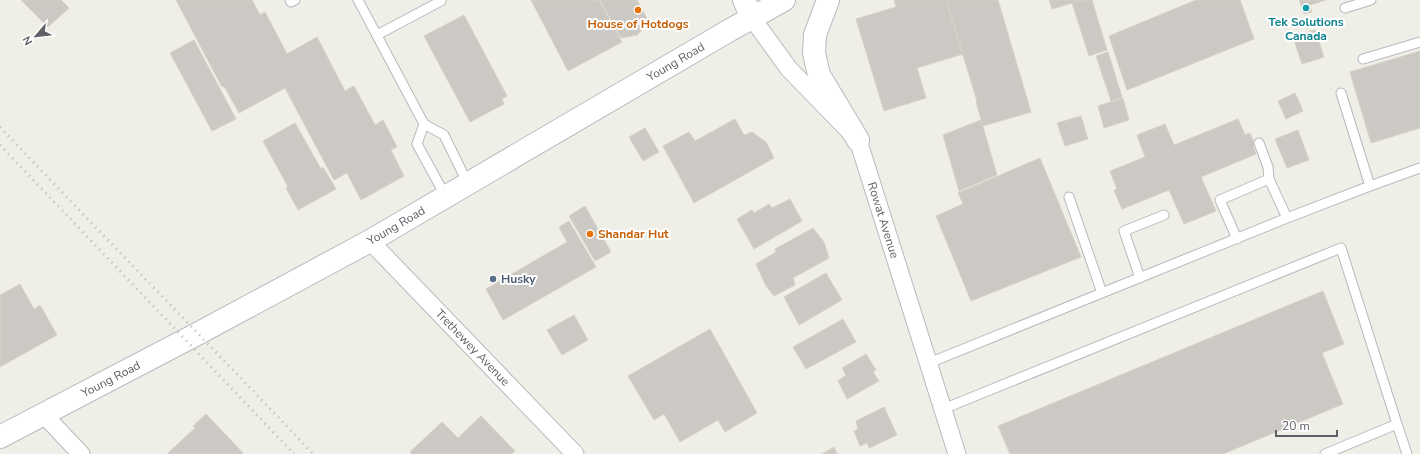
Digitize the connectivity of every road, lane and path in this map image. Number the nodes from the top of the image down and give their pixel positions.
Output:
1 (290, 0) edge
2 (295, 0) edge
3 (358, 0) edge
4 (784, 0) edge
5 (828, 0) edge
6 (1371, 0) edge
7 (441, 1) edge
8 (1344, 8) dead end
9 (748, 9) edge
10 (377, 35) junction
11 (1420, 42) edge
12 (1363, 59) dead end
13 (1341, 93) dead end
14 (424, 124) junction
15 (858, 140) junction
16 (1259, 143) dead end
17 (1420, 168) edge
18 (1269, 180) junction
19 (468, 184) junction
20 (1370, 186) junction
21 (446, 196) junction
22 (1069, 197) dead end
23 (1164, 215) dead end
24 (1287, 218) junction
25 (1237, 239) junction
26 (370, 241) junction
27 (1140, 278) junction
28 (1102, 293) junction
29 (929, 363) junction
30 (943, 409) junction
31 (44, 415) junction
32 (1397, 424) junction
33 (0, 437) edge
34 (81, 454) edge
35 (575, 454) edge
36 (957, 454) edge
37 (1326, 454) edge
38 (1407, 454) edge

1 - 2 lane
3 - 10 lane
4 - 9 main road, Young Road
5 - 15 main road
6 - 8 lane
7 - 10 lane
9 - 15 street, Rowat Avenue
9 - 19 main road, Young Road
10 - 14 lane
11 - 12 lane
13 - 20 lane
14 - 19 lane
14 - 21 lane
15 - 29 street, Rowat Avenue
16 - 18 lane
17 - 20 lane
18 - 24 lane
18 - 25 lane
19 - 21 main road, Young Road
20 - 24 lane
21 - 26 main road, Young Road
22 - 28 lane
23 - 27 lane
24 - 25 lane
25 - 27 lane
26 - 31 main road, Young Road
26 - 35 street, Trethewey Avenue
27 - 28 lane
28 - 29 lane
29 - 30 street, Rowat Avenue
30 - 32 lane
30 - 36 street, Rowat Avenue
31 - 33 main road, Young Road
31 - 34 street
32 - 37 lane
32 - 38 lane

